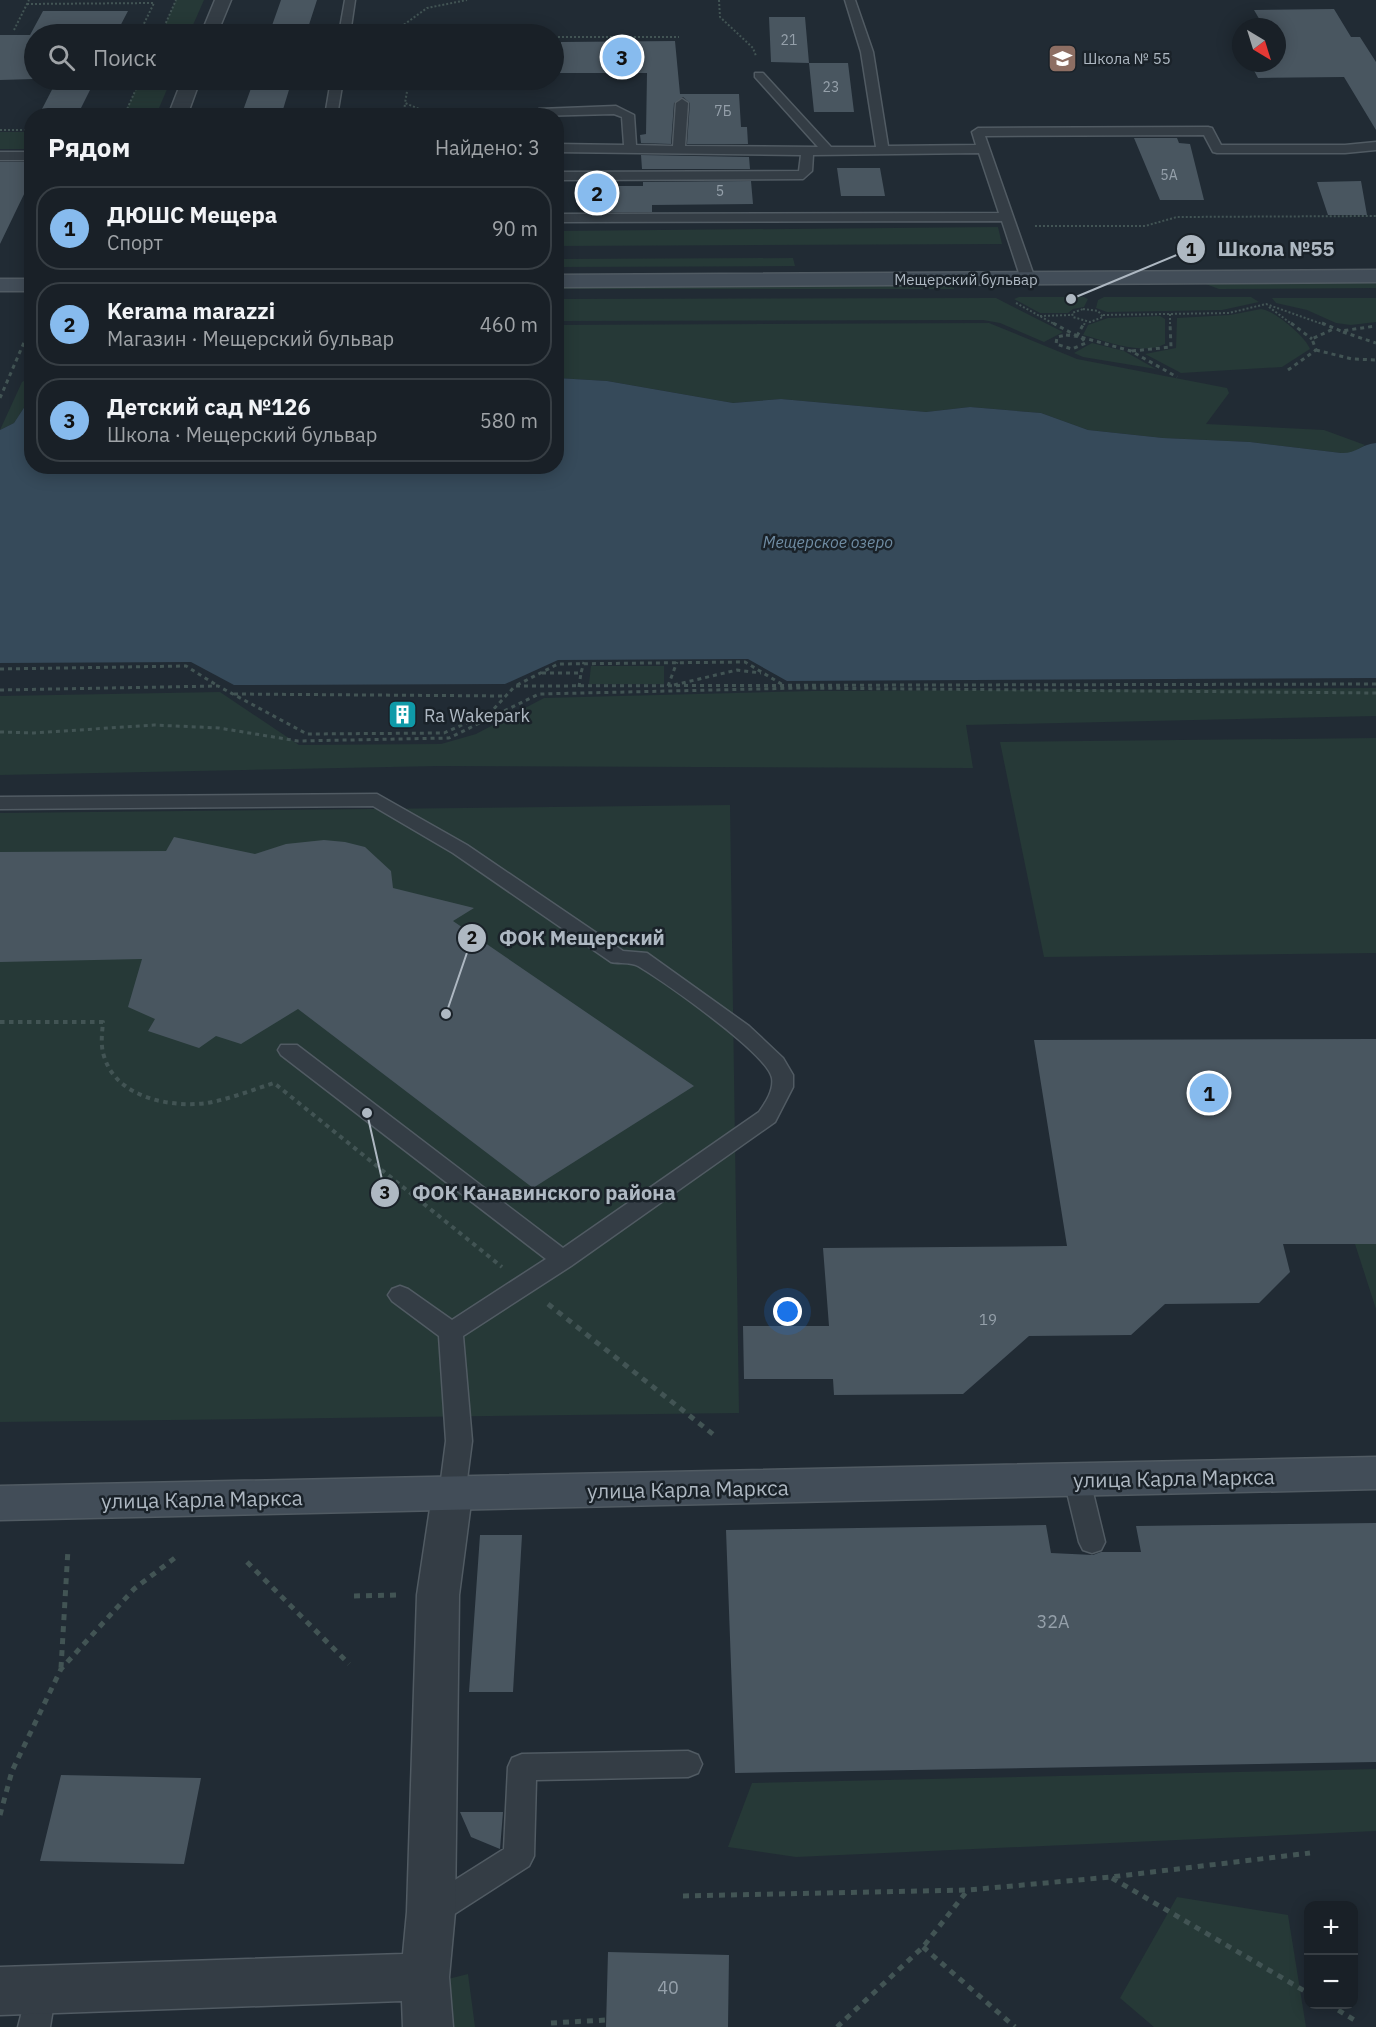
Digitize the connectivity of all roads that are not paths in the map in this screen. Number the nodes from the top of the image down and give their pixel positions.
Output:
1 (223, 0) edge
2 (350, 0) edge
3 (850, 0) edge
4 (213, 24) edge
5 (346, 24) edge
6 (759, 75) road end
7 (187, 90) edge
8 (335, 90) edge
9 (682, 103) dead end
10 (180, 108) edge
11 (332, 108) edge
12 (564, 112) edge
13 (1376, 146) edge
14 (564, 148) edge
15 (630, 149) junction
16 (882, 149) junction
17 (983, 149) junction
18 (680, 150) junction
19 (827, 150) junction
20 (807, 151) junction
21 (0, 156) edge
22 (24, 156) edge
23 (564, 176) edge
24 (564, 218) edge
25 (1009, 222) junction
26 (1376, 276) edge
27 (1028, 279) junction
28 (564, 281) edge
29 (0, 285) edge
30 (24, 285) edge
31 (0, 803) edge
32 (290, 1050) dead end
33 (563, 1260) junction
34 (400, 1295) dead end
35 (451, 1332) junction
36 (1376, 1473) edge
37 (1077, 1480) junction
38 (452, 1495) junction
39 (0, 1503) edge
40 (1092, 1542) dead end
41 (687, 1764) dead end
42 (431, 1912) junction
43 (425, 1977) junction
44 (25, 2003) edge
45 (428, 2027) edge

1 - 4 street
2 - 5 lane
3 - 16 lane
6 - 19 lane
7 - 10 street
8 - 11 lane
9 - 18 lane
12 - 15 lane
13 - 17 lane
14 - 15 lane
15 - 18 lane
16 - 17 lane
16 - 19 lane
17 - 25 lane
18 - 20 lane
19 - 20 lane
20 - 23 lane
21 - 22 lane
24 - 25 lane
25 - 27 lane
26 - 27 main road, Мещерский бульвар
27 - 28 main road, Мещерский бульвар
29 - 30 main road
31 - 33 lane
32 - 33 lane
33 - 35 lane
34 - 35 lane
35 - 38 lane
36 - 37 main road, улица Карла Маркса
37 - 38 main road, улица Карла Маркса
37 - 40 lane
38 - 39 main road, улица Карла Маркса
38 - 42 street
41 - 42 lane
42 - 43 street
43 - 44 street
43 - 45 street

